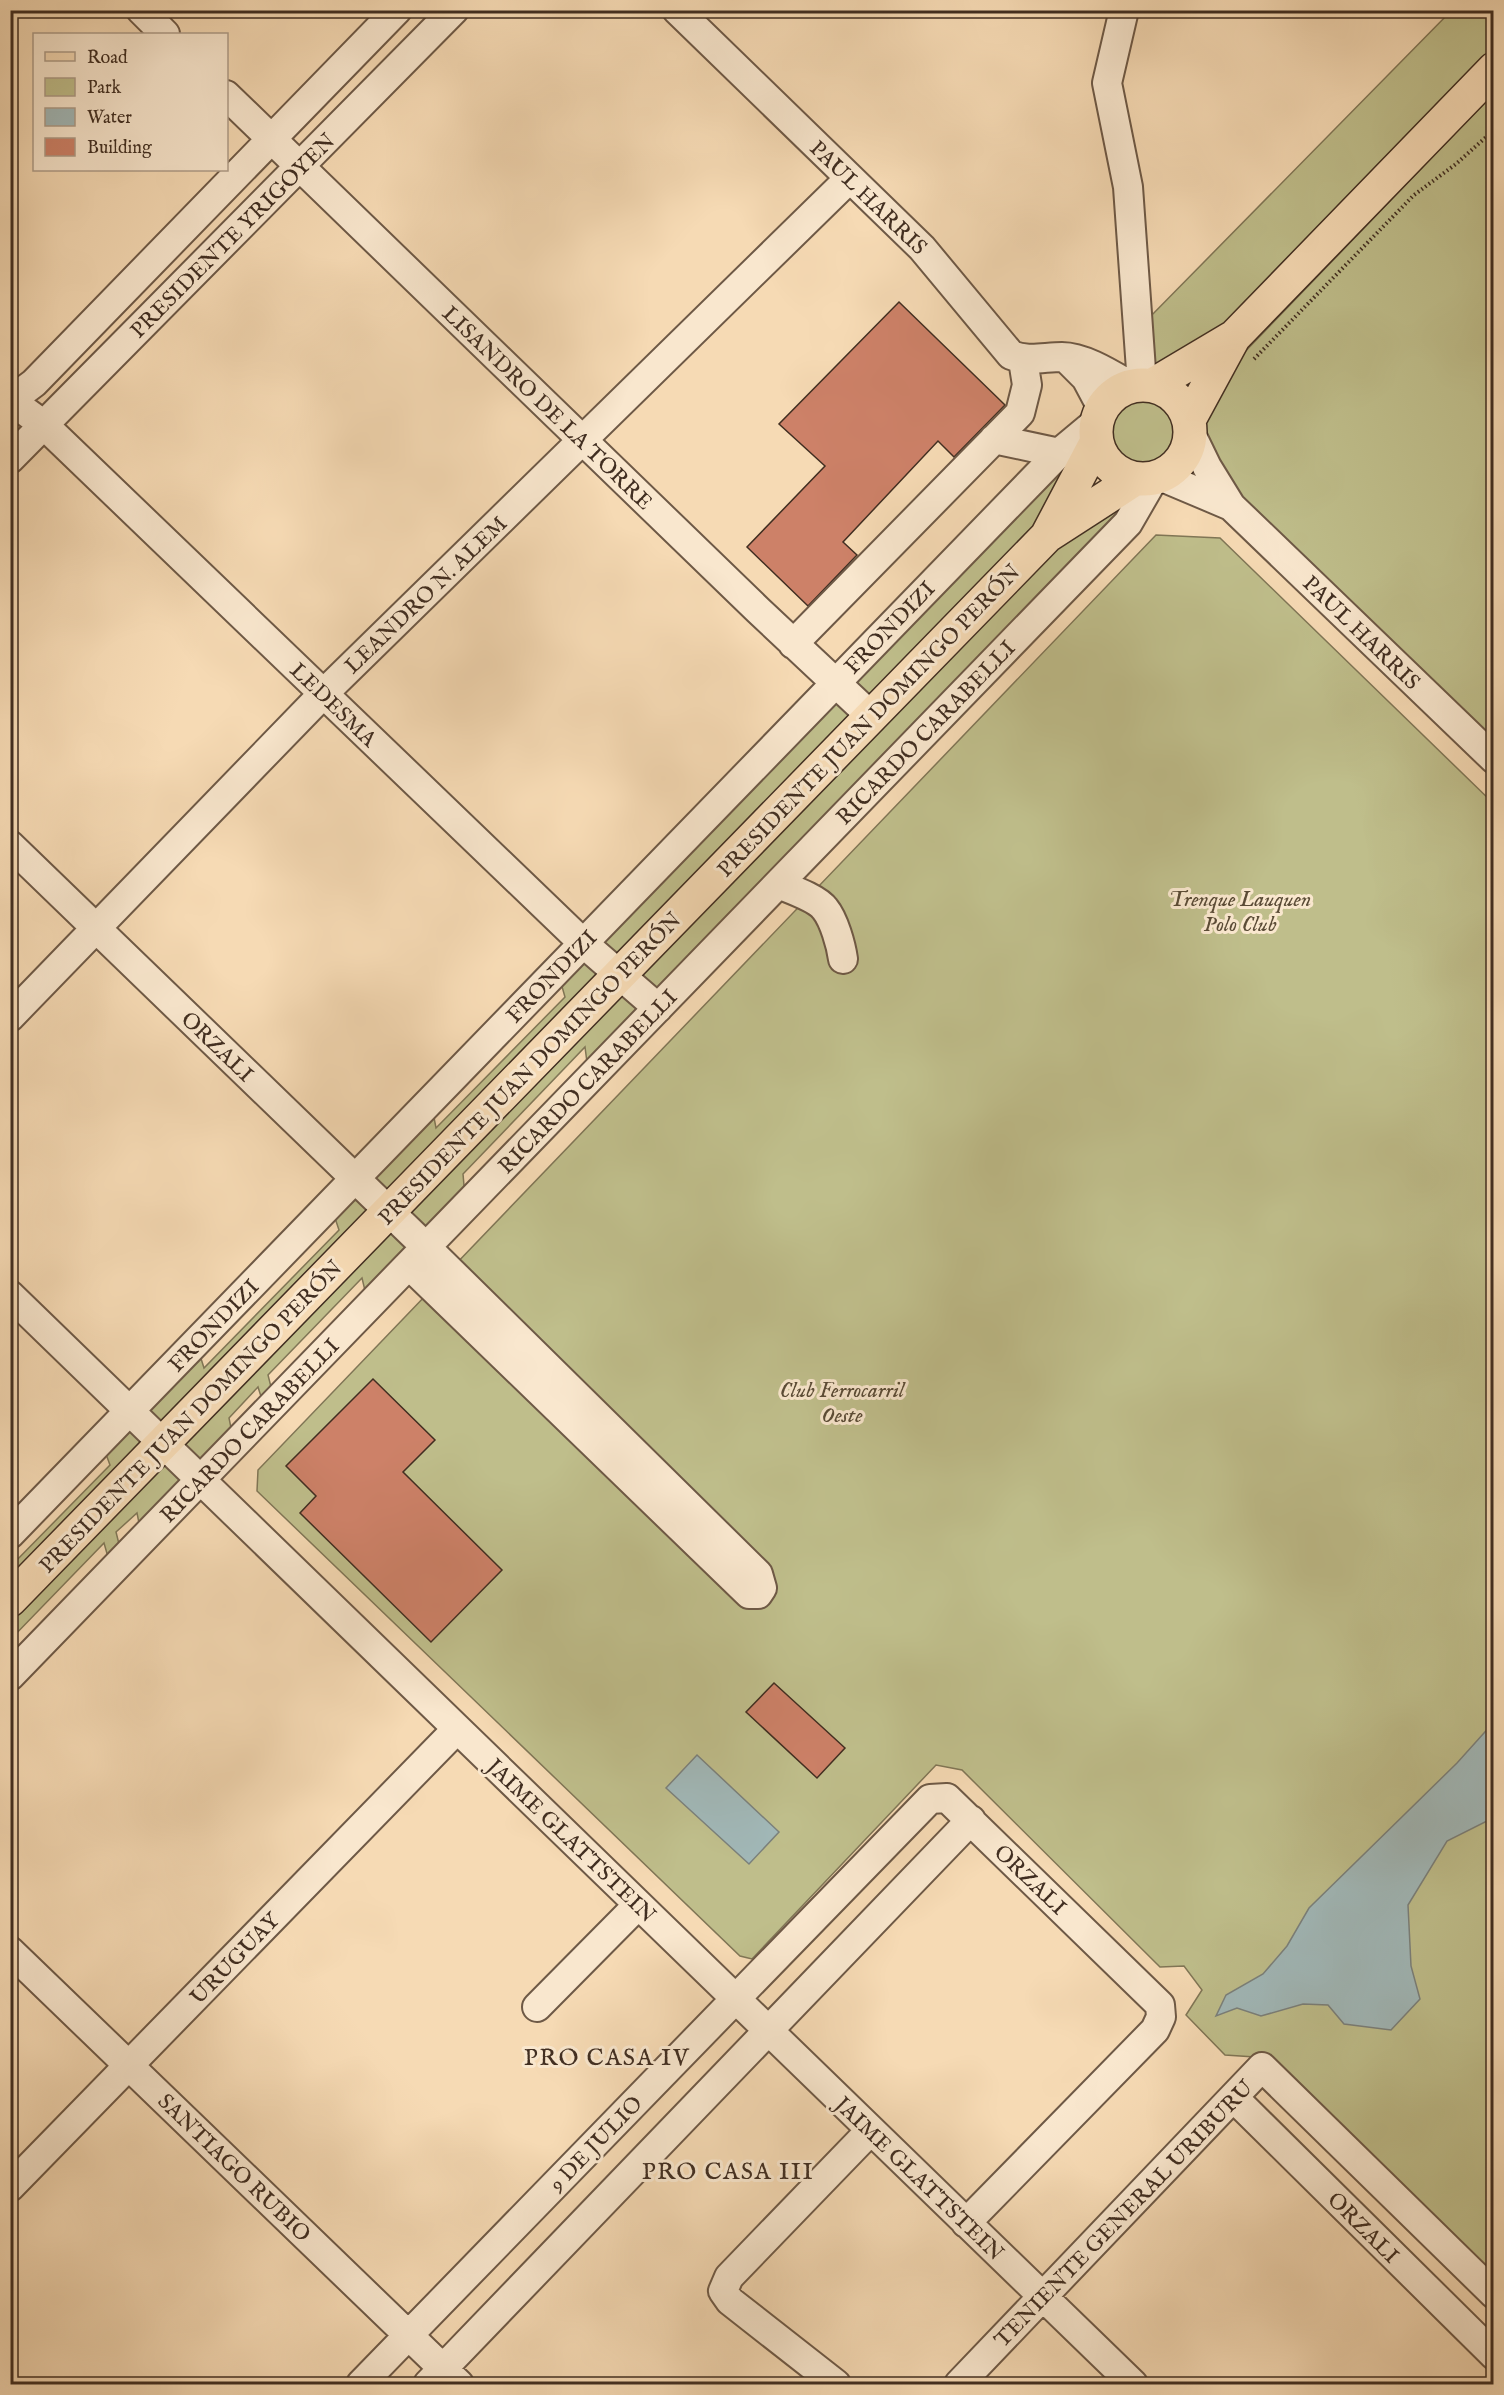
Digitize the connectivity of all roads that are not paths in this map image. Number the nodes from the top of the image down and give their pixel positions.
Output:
1 (141, 10) edge
2 (397, 10) edge
3 (454, 10) edge
4 (677, 10) edge
5 (1124, 10) edge
6 (164, 33) edge
7 (1494, 69) edge
8 (228, 97) edge
9 (271, 140) junction
10 (299, 167) junction
11 (849, 179) junction
12 (1242, 351) junction
13 (1065, 356) junction
14 (1023, 360) junction
15 (1142, 385) junction
16 (11, 401) edge
17 (44, 424) junction
18 (1098, 425) junction
19 (1190, 426) junction
20 (994, 439) junction
21 (582, 440) junction
22 (1059, 453) junction
23 (10, 459) edge
24 (1150, 478) junction
25 (1231, 506) junction
26 (1047, 536) junction
27 (793, 644) junction
28 (836, 683) junction
29 (323, 694) junction
30 (871, 716) junction
31 (1494, 759) edge
32 (10, 845) edge
33 (778, 884) junction
34 (96, 928) junction
35 (583, 943) junction
36 (843, 959) dead end
37 (619, 974) junction
38 (658, 1008) junction
39 (10, 1017) edge
40 (355, 1179) junction
41 (389, 1212) junction
42 (418, 1256) junction
43 (10, 1295) edge
44 (130, 1411) junction
45 (163, 1443) junction
46 (201, 1480) junction
47 (10, 1534) edge
48 (10, 1600) edge
49 (10, 1676) edge
50 (457, 1729) junction
51 (930, 1799) joint
52 (971, 1820) junction
53 (638, 1905) junction
54 (10, 1951) edge
55 (735, 1999) junction
56 (537, 2007) dead end
57 (768, 2031) junction
58 (129, 2066) junction
59 (1262, 2067) joint
60 (1234, 2098) junction
61 (871, 2130) junction
62 (10, 2187) edge
63 (966, 2223) junction
64 (1494, 2294) edge
65 (1043, 2297) junction
66 (409, 2336) junction
67 (1494, 2355) edge
68 (443, 2379) edge
69 (361, 2385) edge
70 (836, 2385) edge
71 (959, 2385) edge
72 (1133, 2385) edge

1 - 6 street
2 - 9 street, PRESIDENTE YRIGOYEN
3 - 10 street, PRESIDENTE YRIGOYEN
4 - 11 street, PAUL HARRIS
5 - 15 street
7 - 12 main road
8 - 9 street, LISANDRO DE LA TORRE
9 - 10 street, LISANDRO DE LA TORRE
9 - 16 street, PRESIDENTE YRIGOYEN
10 - 17 street, PRESIDENTE YRIGOYEN
10 - 21 street, LISANDRO DE LA TORRE
11 - 14 street, PAUL HARRIS
11 - 21 street, LEANDRO N. ALEM
12 - 15 main road
12 - 19 main road
13 - 14 street
13 - 15 street
13 - 18 street
14 - 20 street
15 - 18 main road
15 - 19 main road
16 - 17 street, LEDESMA
17 - 23 street, PRESIDENTE YRIGOYEN
17 - 29 street, LEDESMA
18 - 22 street, FRONDIZI
18 - 24 main road
18 - 26 main road, PRESIDENTE JUAN DOMINGO PERÓN
19 - 24 main road
19 - 25 street, PAUL HARRIS
20 - 22 street
20 - 27 street
21 - 27 street, LISANDRO DE LA TORRE
21 - 29 street, LEANDRO N. ALEM
22 - 28 street, FRONDIZI
24 - 25 street, PAUL HARRIS
24 - 26 main road, PRESIDENTE JUAN DOMINGO PERÓN
24 - 33 street, RICARDO CARABELLI
25 - 31 street, PAUL HARRIS
26 - 30 main road, PRESIDENTE JUAN DOMINGO PERÓN
27 - 28 street, LISANDRO DE LA TORRE
28 - 30 street, LISANDRO DE LA TORRE
28 - 35 street, FRONDIZI
29 - 34 street, LEANDRO N. ALEM
29 - 35 street, LEDESMA
30 - 37 main road, PRESIDENTE JUAN DOMINGO PERÓN
32 - 34 street, ORZALI
33 - 36 street
33 - 38 street, RICARDO CARABELLI
34 - 39 street, LEANDRO N. ALEM
34 - 40 street, ORZALI
35 - 37 street, LEDESMA
35 - 40 street, FRONDIZI
37 - 38 street, LEDESMA
37 - 41 main road, PRESIDENTE JUAN DOMINGO PERÓN
38 - 42 street, RICARDO CARABELLI
40 - 41 street, ORZALI
40 - 44 street, FRONDIZI
41 - 42 street, ORZALI
41 - 45 main road, PRESIDENTE JUAN DOMINGO PERÓN
42 - 42 street
42 - 46 street, RICARDO CARABELLI
43 - 44 street, JAIME GLATTSTEIN
44 - 45 street, JAIME GLATTSTEIN
44 - 47 street, FRONDIZI
45 - 46 street, JAIME GLATTSTEIN
45 - 48 main road, PRESIDENTE JUAN DOMINGO PERÓN
46 - 49 street, RICARDO CARABELLI
46 - 50 street, JAIME GLATTSTEIN
50 - 53 street, JAIME GLATTSTEIN
50 - 58 street, URUGUAY
51 - 52 street, ORZALI
51 - 55 street, 9 DE JULIO
52 - 57 street, 9 DE JULIO
52 - 63 street, ORZALI
53 - 55 street, JAIME GLATTSTEIN
53 - 56 street
54 - 58 street, SANTIAGO RUBIO
55 - 57 street, JAIME GLATTSTEIN
55 - 66 street, 9 DE JULIO
57 - 61 street, JAIME GLATTSTEIN
57 - 68 street, 9 DE JULIO
58 - 62 street, URUGUAY
58 - 66 street, SANTIAGO RUBIO
59 - 60 street, TENIENTE GENERAL URIBURU
59 - 64 street, ORZALI
60 - 65 street, TENIENTE GENERAL URIBURU
60 - 67 street, ORZALI
61 - 63 street, JAIME GLATTSTEIN
61 - 70 street
63 - 65 street, JAIME GLATTSTEIN
65 - 71 street, TENIENTE GENERAL URIBURU
65 - 72 street, JAIME GLATTSTEIN
66 - 68 street, SANTIAGO RUBIO
66 - 69 street, 9 DE JULIO

